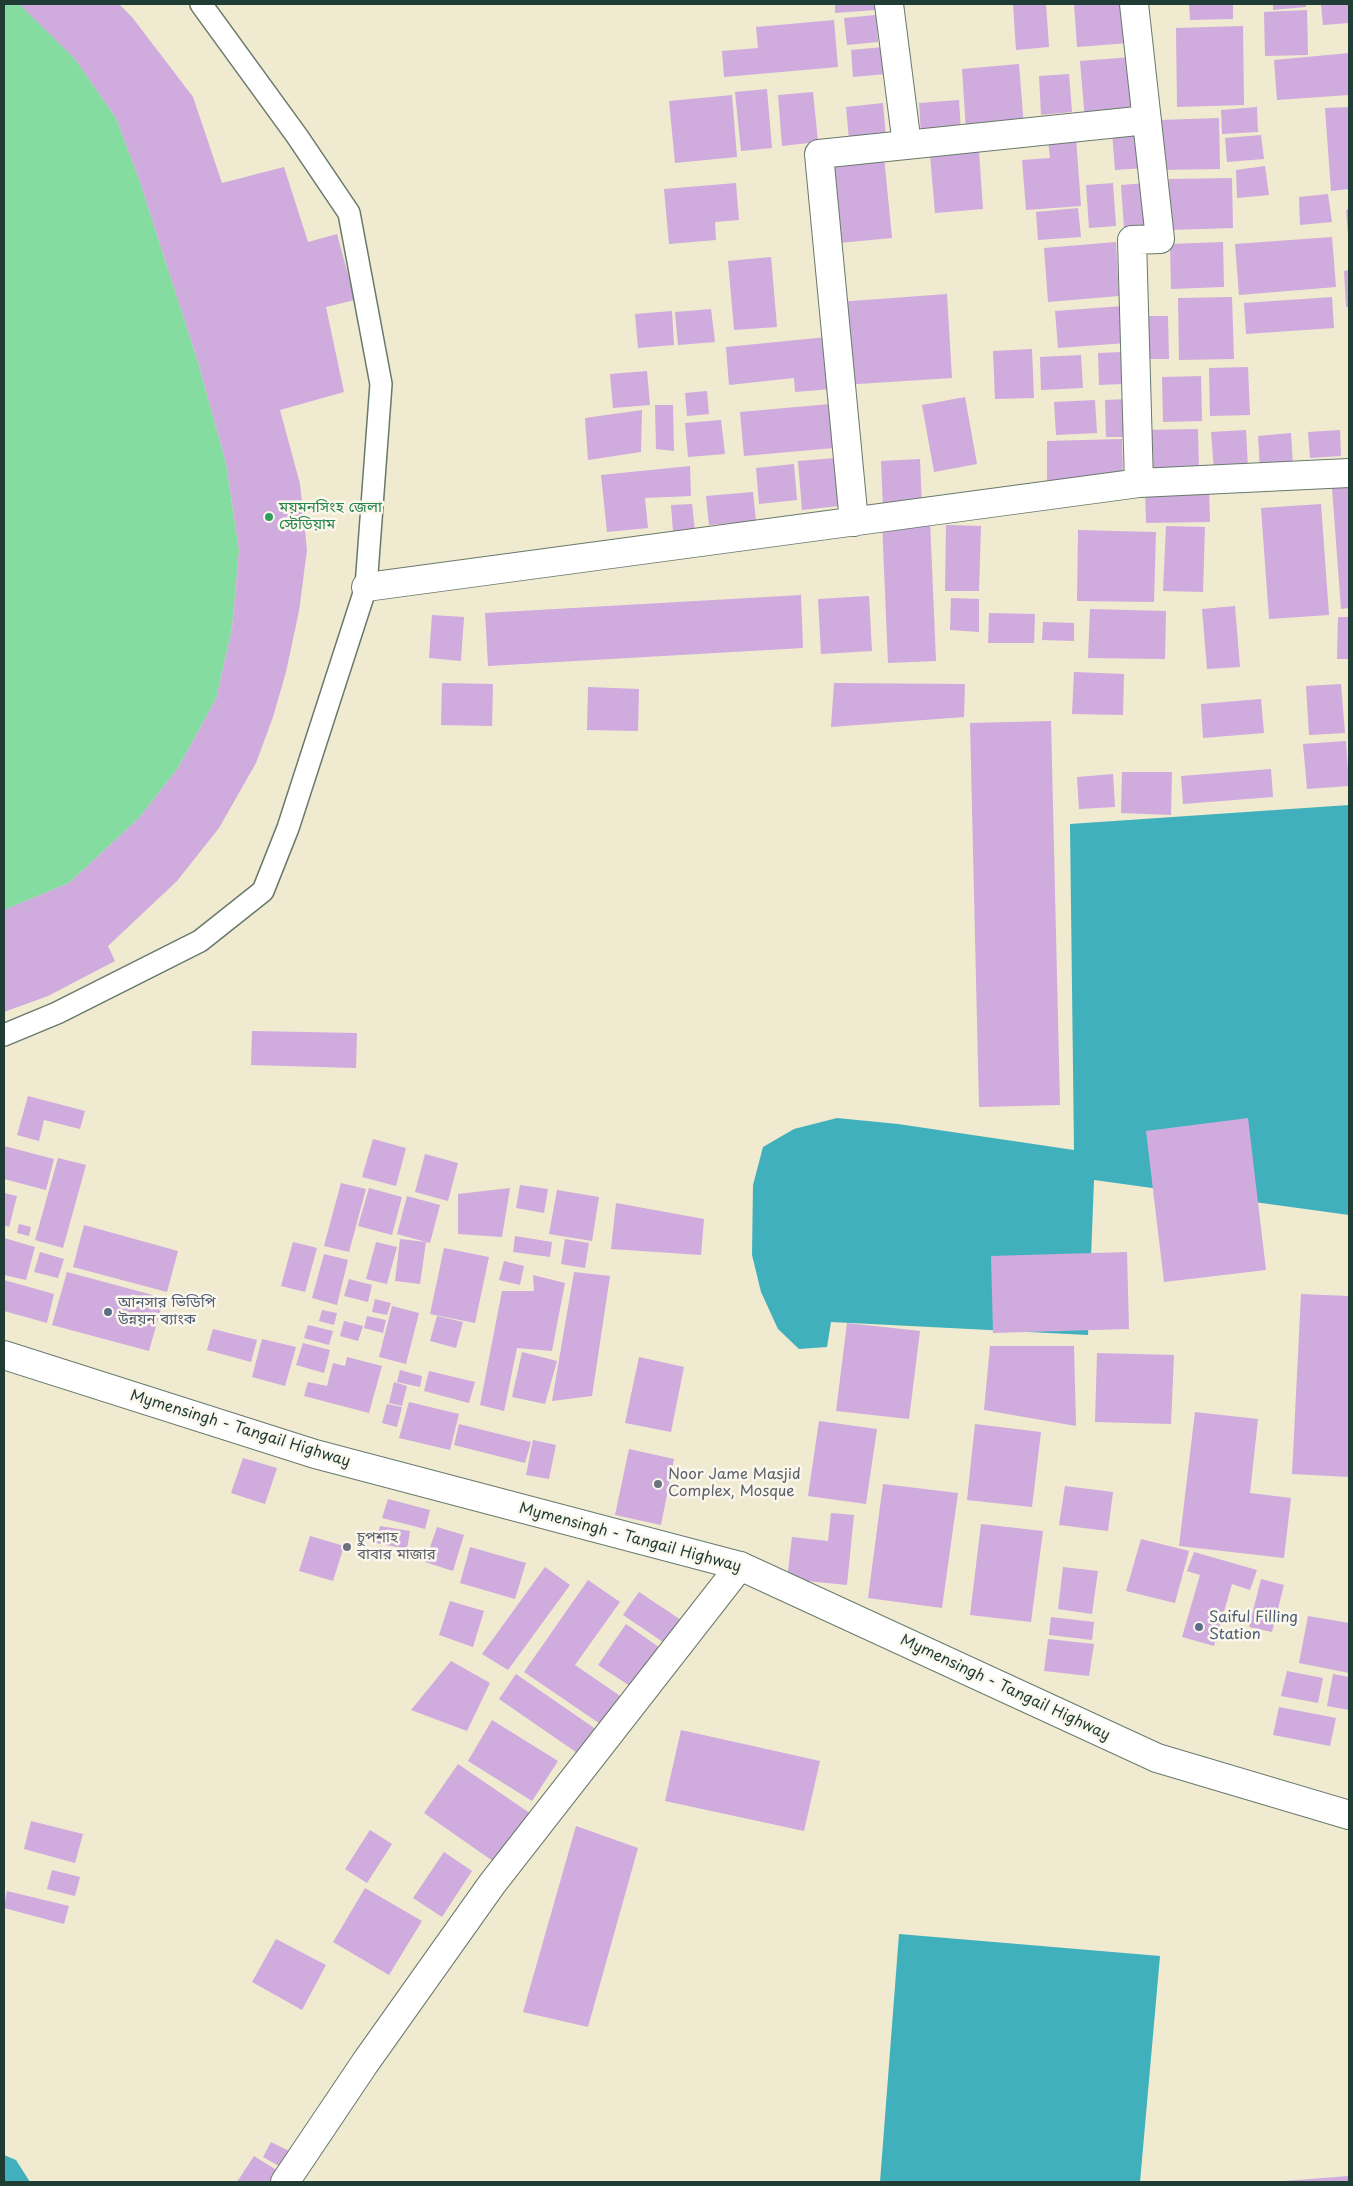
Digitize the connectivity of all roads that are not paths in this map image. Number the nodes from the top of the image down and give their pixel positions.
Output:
1 (201, 4) edge
2 (889, 4) edge
3 (1134, 4) edge
4 (1147, 120) junction
5 (907, 145) junction
6 (1349, 473) edge
7 (1139, 483) junction
8 (854, 522) junction
9 (366, 587) junction
10 (4, 1035) edge
11 (4, 1355) edge
12 (740, 1566) junction
13 (1349, 1815) edge
14 (285, 2182) edge

1 - 9 lane
2 - 5 main road
3 - 4 main road
4 - 5 main road
4 - 7 main road
5 - 8 main road
6 - 7 main road
7 - 8 main road
8 - 9 main road
9 - 10 lane
11 - 12 main road, Mymensingh - Tangail Highway
12 - 13 main road, Mymensingh - Tangail Highway
12 - 14 main road

